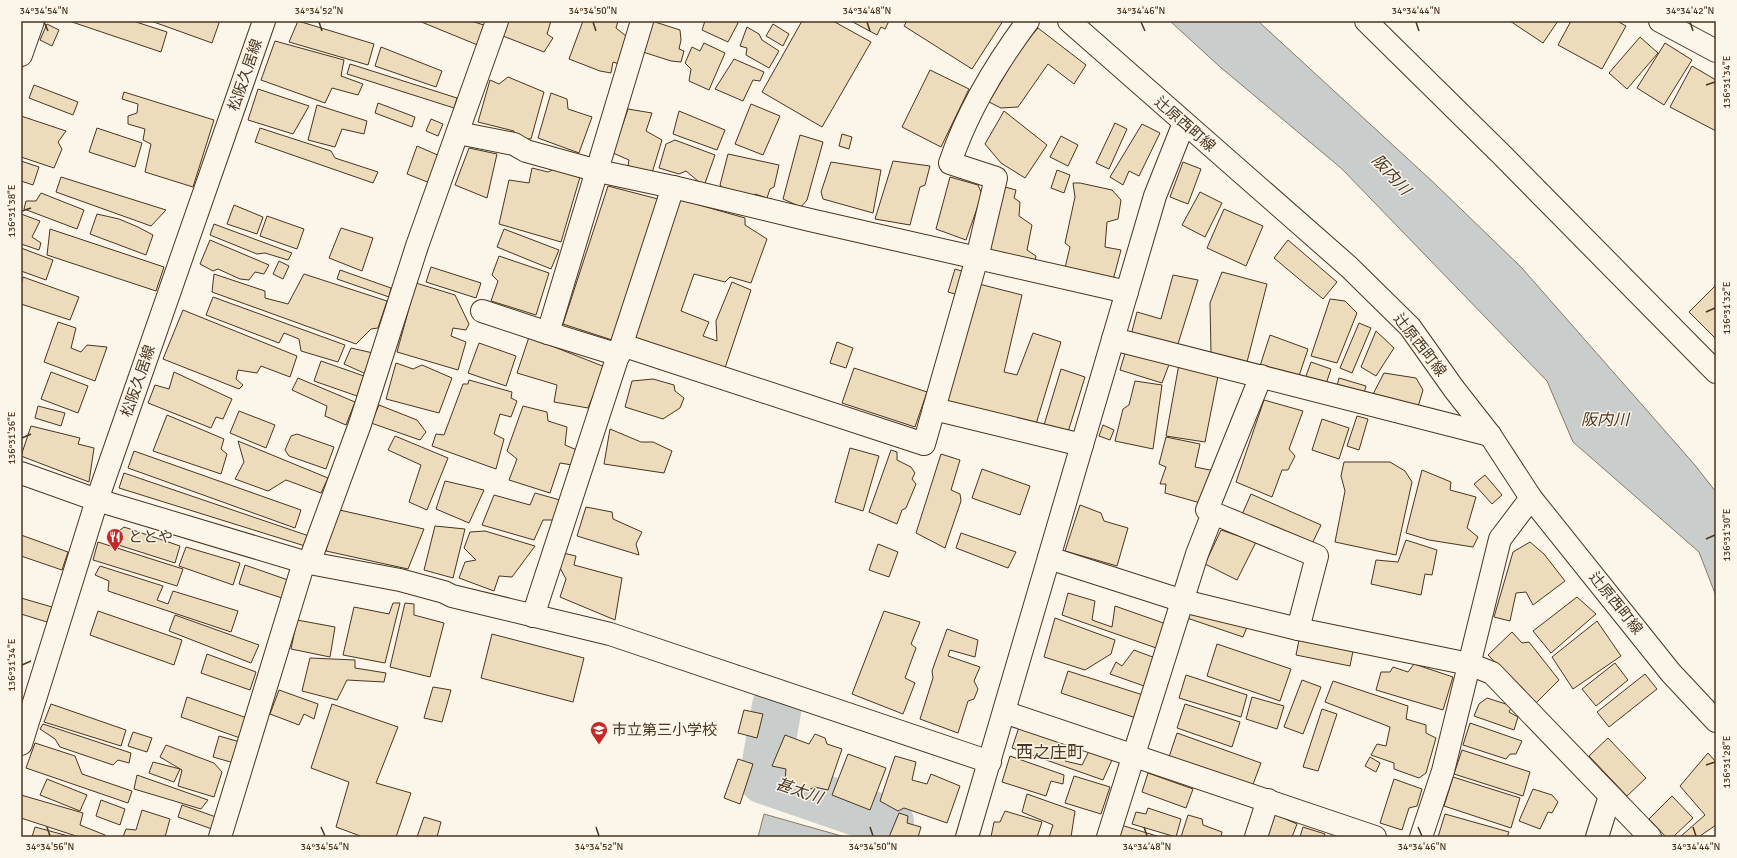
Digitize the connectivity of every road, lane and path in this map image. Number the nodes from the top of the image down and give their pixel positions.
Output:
1 (33, 21) edge
2 (264, 21) edge
3 (497, 21) edge
4 (642, 21) edge
5 (1028, 21) edge
6 (1069, 21) edge
7 (1366, 21) edge
8 (1660, 21) edge
9 (1716, 51) edge
10 (21, 55) edge
11 (1184, 123) junction
12 (458, 133) junction
13 (598, 171) junction
14 (673, 187) junction
15 (977, 258) junction
16 (1127, 292) junction
17 (482, 311) dead end
18 (548, 333) junction
19 (1113, 339) junction
20 (620, 350) junction
21 (1716, 372) edge
22 (1261, 376) junction
23 (934, 409) junction
24 (1490, 435) junction
25 (1082, 445) junction
26 (21, 473) edge
27 (1531, 498) junction
28 (97, 500) junction
29 (1213, 513) junction
30 (1049, 558) junction
31 (306, 563) junction
32 (1183, 601) junction
33 (533, 616) junction
34 (1298, 629) junction
35 (1469, 664) junction
36 (1004, 712) junction
37 (1716, 721) edge
38 (21, 744) edge
39 (1134, 756) junction
40 (990, 762) junction
41 (1610, 796) junction
42 (1268, 800) junction
43 (1342, 832) edge
44 (220, 837) edge
45 (967, 837) edge
46 (1108, 837) edge
47 (1256, 837) edge
48 (1375, 837) edge
49 (1421, 837) edge
50 (1597, 837) edge
51 (1650, 837) edge

1 - 10 street
2 - 28 street, 松阪久居線
3 - 12 street
4 - 13 street
5 - 15 street
6 - 11 street, 辻原西町線
7 - 21 street
8 - 9 street
11 - 16 street
11 - 24 street, 辻原西町線
12 - 13 street
12 - 31 street
13 - 14 street
13 - 18 street
14 - 15 street
14 - 20 street
15 - 16 street
15 - 23 street
16 - 19 street
17 - 18 street
18 - 20 street
19 - 22 street
19 - 25 street
20 - 23 street
20 - 33 street
22 - 24 street
22 - 29 street
23 - 25 street
24 - 27 street, 辻原西町線
25 - 30 street
26 - 28 street
27 - 35 street
27 - 37 street, 辻原西町線
28 - 31 street
28 - 38 street, 松阪久居線
29 - 32 street
29 - 34 street
30 - 32 street
30 - 36 street
31 - 33 street
31 - 44 street
32 - 34 street
32 - 39 street
33 - 40 street
34 - 35 street
35 - 41 street
35 - 49 street
36 - 39 street
36 - 40 street
39 - 42 street
39 - 46 street
40 - 45 street
41 - 50 street
41 - 51 street
42 - 43 street
42 - 47 street
43 - 48 street

